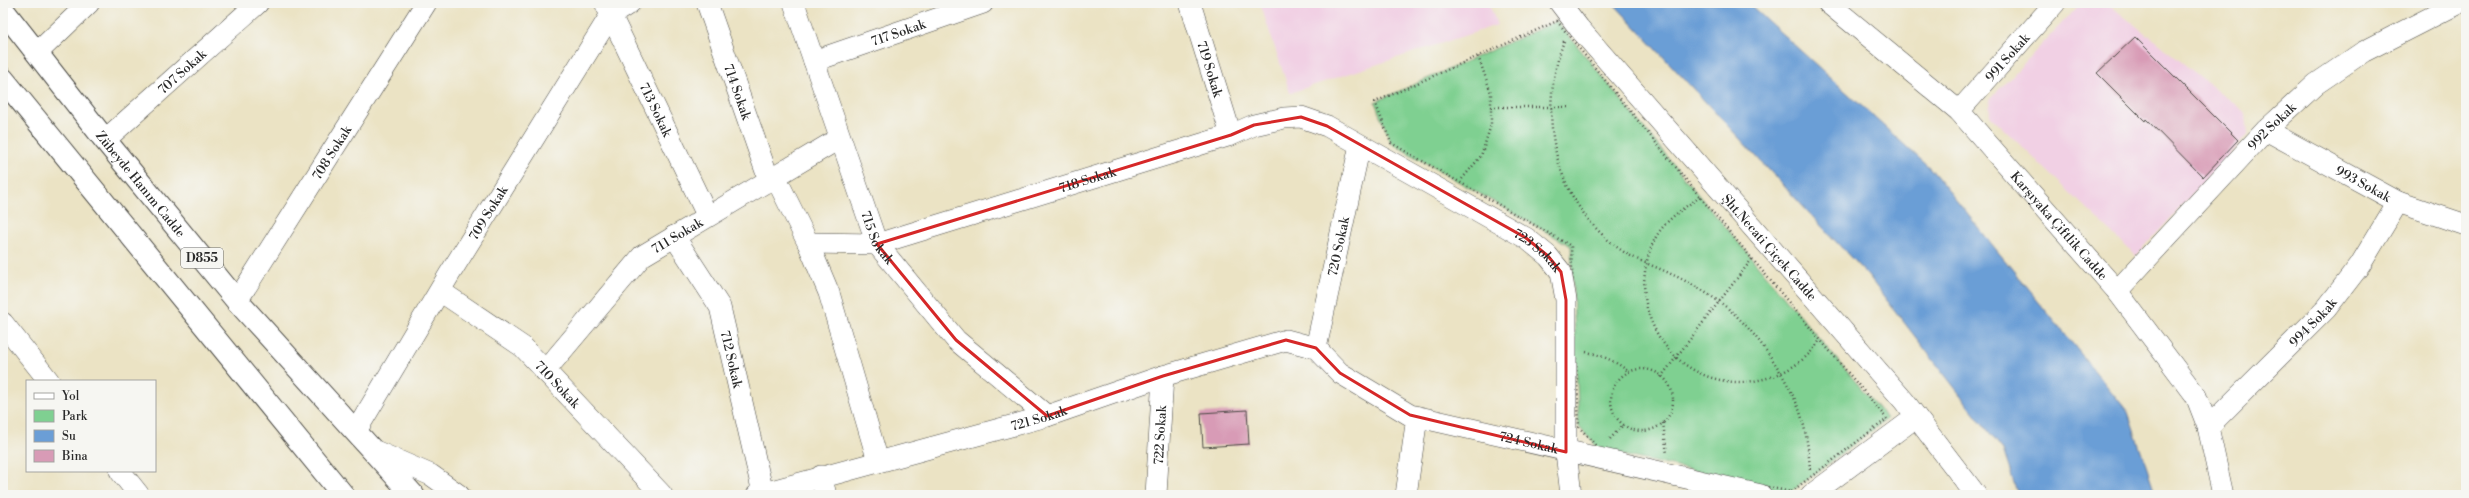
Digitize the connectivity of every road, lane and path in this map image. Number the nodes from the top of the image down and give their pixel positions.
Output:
1 (90, 3) edge
2 (258, 3) edge
3 (426, 3) edge
4 (630, 3) edge
5 (708, 3) edge
6 (794, 3) edge
7 (983, 3) edge
8 (1190, 3) edge
9 (1560, 3) edge
10 (1828, 3) edge
11 (2055, 3) edge
12 (2459, 3) edge
13 (3, 10) edge
14 (608, 10) edge
15 (1567, 33) junction
16 (37, 53) junction
17 (1478, 56) junction
18 (814, 61) junction
19 (3, 79) edge
20 (1491, 107) junction
21 (1551, 107) junction
22 (1571, 107) dead end
23 (1959, 111) junction
24 (2266, 130) junction
25 (1231, 136) junction
26 (840, 138) junction
27 (105, 140) junction
28 (1360, 146) junction
29 (772, 178) junction
30 (1454, 189) junction
31 (1700, 197) junction
32 (2398, 202) junction
33 (707, 215) junction
34 (2466, 225) edge
35 (674, 236) junction
36 (808, 243) junction
37 (877, 244) junction
38 (1752, 259) junction
39 (1647, 264) junction
40 (440, 291) junction
41 (2117, 291) junction
42 (237, 301) junction
43 (1719, 301) junction
44 (3, 323) edge
45 (1820, 340) junction
46 (1316, 348) junction
47 (1571, 349) junction
48 (1676, 358) junction
49 (545, 371) junction
50 (1629, 372) junction
51 (1780, 373) junction
52 (1163, 376) junction
53 (1661, 377) junction
54 (48, 380) edge
55 (1047, 416) junction
56 (1416, 417) junction
57 (1916, 417) junction
58 (1663, 423) junction
59 (1623, 425) junction
60 (2208, 427) junction
61 (356, 431) junction
62 (372, 450) junction
63 (1600, 450) junction
64 (1566, 452) junction
65 (878, 461) junction
66 (1665, 464) junction
67 (121, 472) edge
68 (823, 486) edge
69 (1811, 486) edge
70 (760, 494) edge
71 (139, 495) edge
72 (343, 495) edge
73 (413, 495) edge
74 (459, 495) edge
75 (662, 495) edge
76 (1156, 495) edge
77 (1406, 495) edge
78 (1570, 495) edge
79 (1761, 495) edge
80 (1976, 495) edge
81 (2223, 495) edge

1 - 16 street
2 - 27 street, 707 Sokak
3 - 42 street, 708 Sokak
4 - 14 street, 709 Sokak
5 - 29 street, 714 Sokak
6 - 18 street, 715 Sokak
7 - 18 street, 717 Sokak
8 - 25 street, 719 Sokak
9 - 57 street, Şht.Necati Çiçek Cadde
10 - 23 street, Karşıyaka Çiftlik Cadde
11 - 23 street, 991 Sokak
12 - 24 street, 992 Sokak
13 - 16 highway, Zübeyde Hanım Cadde / D855
14 - 33 street, 713 Sokak
14 - 40 street, 709 Sokak
15 - 17 path
15 - 21 path
15 - 31 path
16 - 27 highway, Zübeyde Hanım Cadde / D855
17 - 20 path
17 - 30 path
18 - 26 street, 715 Sokak
19 - 72 highway, D855
20 - 21 path
20 - 30 path
21 - 22 path
21 - 39 path
23 - 41 street, Karşıyaka Çiftlik Cadde
24 - 32 street, 993 Sokak
24 - 41 street, 992 Sokak
25 - 28 street, 718 Sokak
25 - 37 street, 718 Sokak
26 - 29 street, 711 Sokak
26 - 37 street, 715 Sokak
27 - 42 highway, Zübeyde Hanım Cadde / D855
28 - 30 street, 723 Sokak
28 - 46 street, 720 Sokak
29 - 33 street, 711 Sokak
29 - 36 street, 714 Sokak
30 - 47 street, 723 Sokak
30 - 47 path
31 - 38 path
31 - 39 path
32 - 34 street, 993 Sokak
32 - 60 street, 994 Sokak
33 - 35 street, 711 Sokak
35 - 49 street, 711 Sokak
35 - 70 street, 712 Sokak
36 - 37 street, 718 Sokak
36 - 65 street, 714 Sokak
37 - 55 street, 715 Sokak
38 - 43 path
38 - 45 path
39 - 43 path
39 - 48 path
40 - 49 street, 710 Sokak
40 - 61 street, 709 Sokak
41 - 60 street, Karşıyaka Çiftlik Cadde
42 - 61 highway, Zübeyde Hanım Cadde / D855
43 - 48 path
43 - 51 path
44 - 54 street
45 - 51 path
45 - 69 path
46 - 52 street, 721 Sokak
46 - 56 street, 724 Sokak
47 - 50 path
47 - 63 path
47 - 64 street, 723 Sokak
48 - 51 path
48 - 53 path
49 - 75 street, 710 Sokak
50 - 53 path
50 - 59 path
51 - 69 path
52 - 55 street, 721 Sokak
52 - 76 street, 722 Sokak
53 - 58 path
55 - 65 street, 721 Sokak
56 - 64 street, 724 Sokak
56 - 77 street
57 - 69 street
57 - 80 street, Şht.Necati Çiçek Cadde
58 - 59 path
58 - 66 path
59 - 63 path
60 - 81 street, Karşıyaka Çiftlik Cadde
61 - 62 highway, Zübeyde Hanım Cadde / D855
62 - 73 highway, Zübeyde Hanım Cadde / D855
62 - 74 street
63 - 66 path
64 - 78 street, 723 Sokak
64 - 79 street, 724 Sokak
65 - 68 street, 721 Sokak
66 - 69 path
67 - 71 street
68 - 70 street, 721 Sokak

